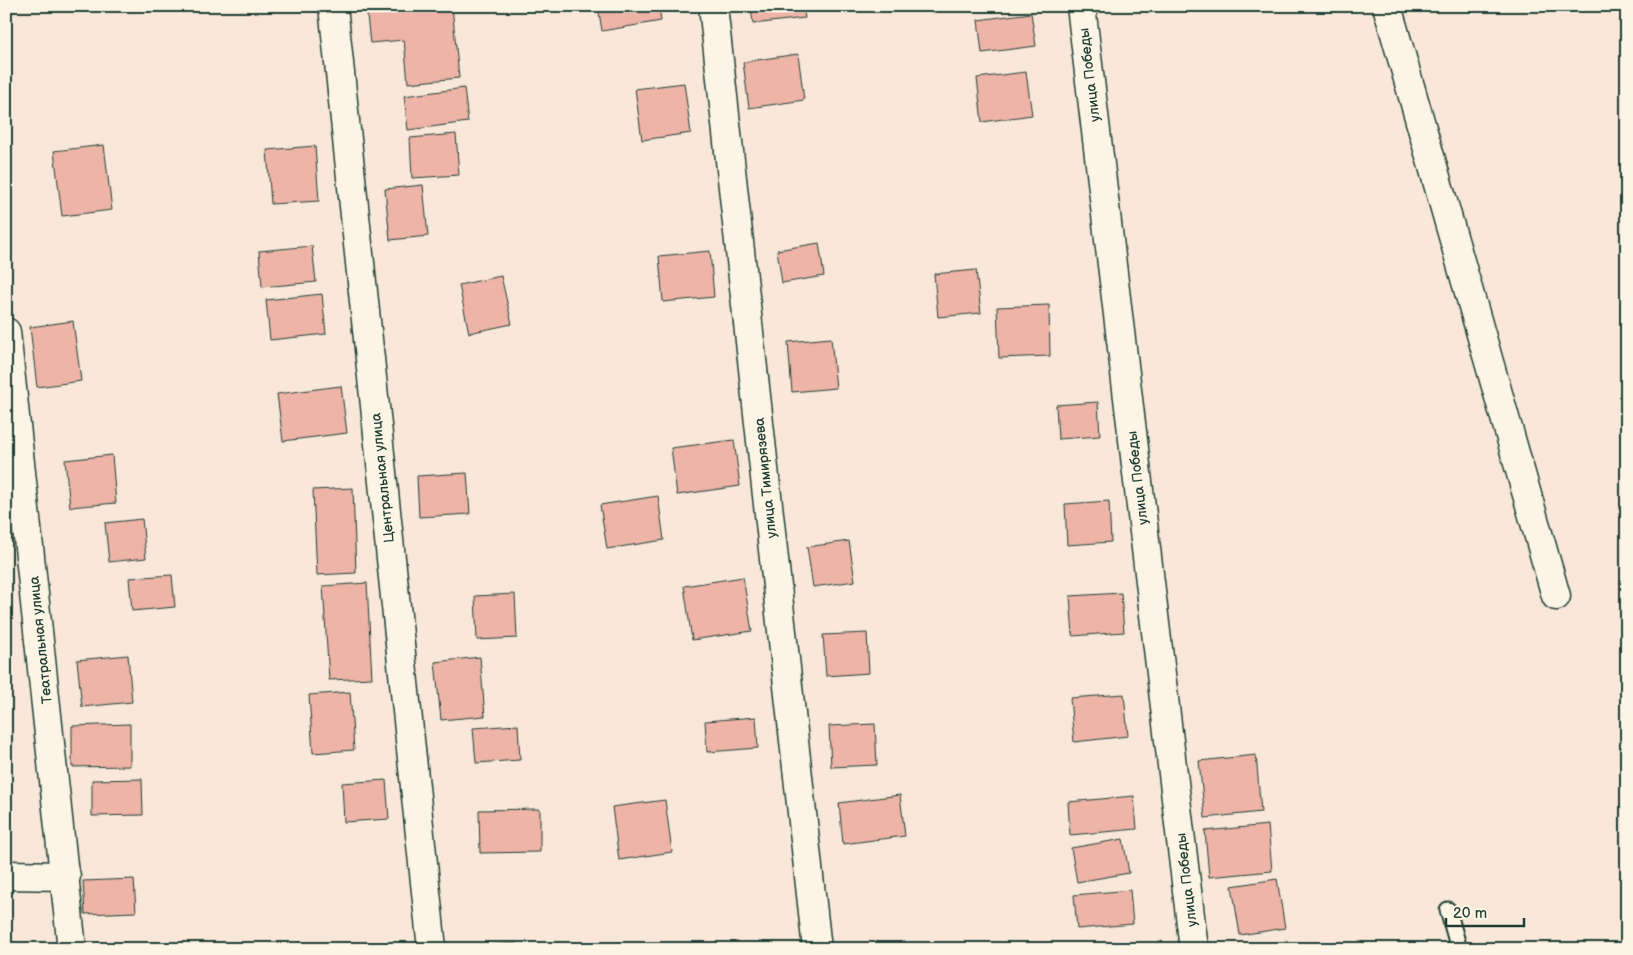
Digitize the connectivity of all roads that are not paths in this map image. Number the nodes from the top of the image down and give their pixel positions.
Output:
1 (333, 6) edge
2 (713, 6) edge
3 (1080, 6) edge
4 (1387, 6) edge
5 (6, 332) edge
6 (1556, 596) dead end
7 (6, 875) edge
8 (66, 876) junction
9 (1448, 910) dead end
10 (72, 949) edge
11 (432, 949) edge
12 (817, 949) edge
13 (1194, 949) edge
14 (1459, 949) edge

1 - 11 street, Центральная улица
2 - 12 street, улица Тимирязева
3 - 13 street, улица Победы
4 - 6 street
5 - 8 street, Театральная улица
7 - 8 street
8 - 10 street, Театральная улица
9 - 14 lane

